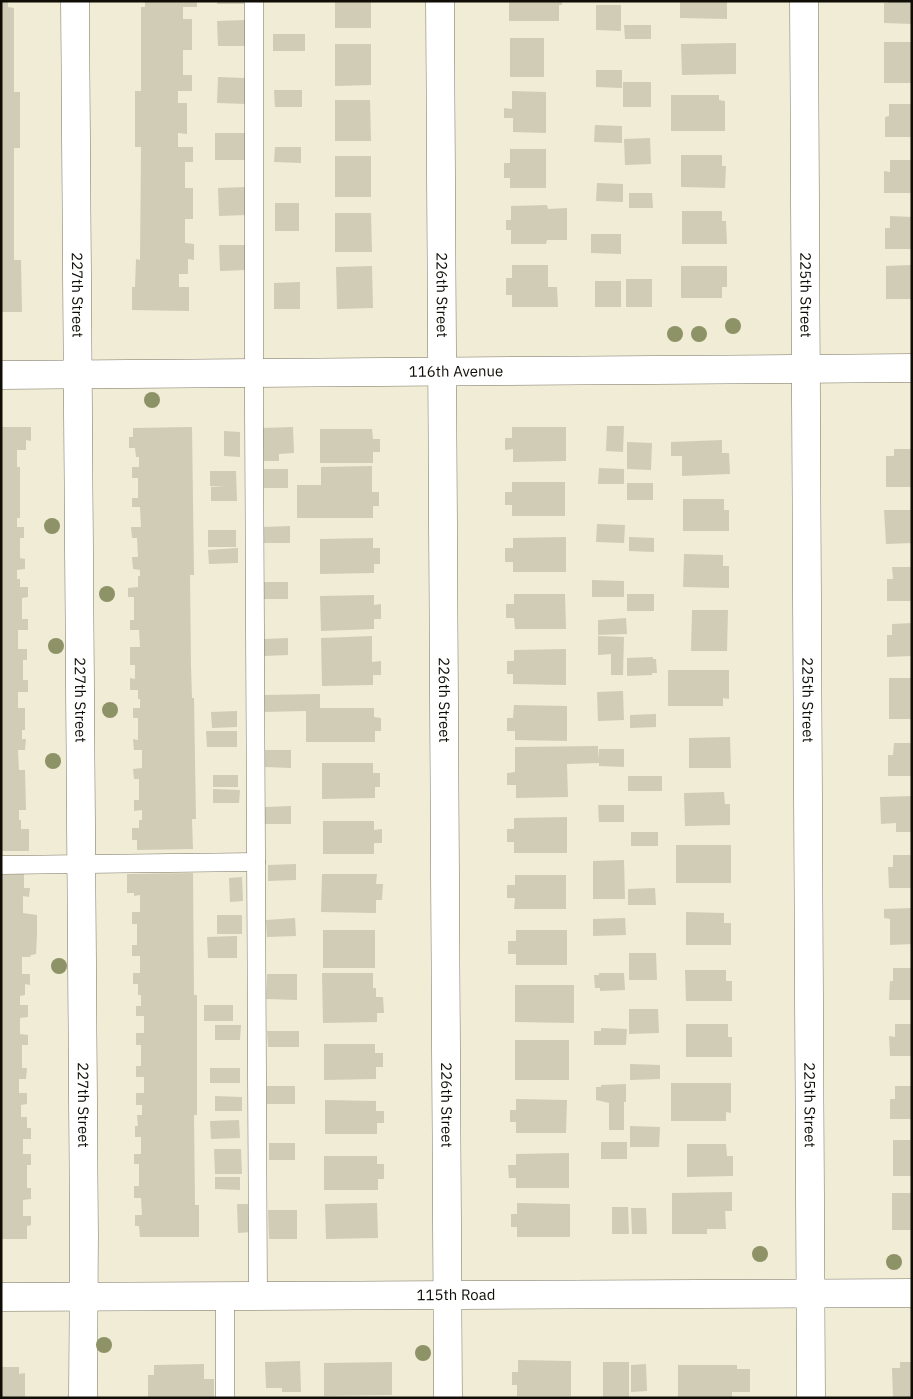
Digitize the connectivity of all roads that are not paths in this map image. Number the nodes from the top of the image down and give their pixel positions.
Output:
1 (75, 1) edge
2 (254, 1) edge
3 (440, 1) edge
4 (804, 1) edge
5 (912, 368) edge
6 (806, 369) junction
7 (442, 371) junction
8 (254, 373) junction
9 (77, 374) junction
10 (1, 375) edge
11 (256, 862) junction
12 (1, 865) edge
13 (81, 865) junction
14 (912, 1292) edge
15 (810, 1294) junction
16 (84, 1296) junction
17 (225, 1296) junction
18 (258, 1296) junction
19 (448, 1296) junction
20 (1, 1297) edge
21 (84, 1398) edge
22 (225, 1398) edge
23 (448, 1398) edge
24 (811, 1398) edge

1 - 9 street, 227th Street
2 - 8 lane
3 - 7 street, 226th Street
4 - 6 street, 225th Street
5 - 6 street, 116th Avenue
6 - 7 street, 116th Avenue
6 - 15 street, 225th Street
7 - 8 street, 116th Avenue
7 - 19 street, 226th Street
8 - 9 street, 116th Avenue
8 - 11 lane
9 - 10 street, 116th Avenue
9 - 13 street, 227th Street
11 - 13 lane
11 - 18 lane
12 - 13 lane
13 - 16 street, 227th Street
14 - 15 street, 115th Road
15 - 19 street, 115th Road
15 - 24 street, 225th Street
16 - 17 street, 115th Road
16 - 20 street, 115th Road
16 - 21 street, 227th Street
17 - 18 street, 115th Road
17 - 22 lane
18 - 19 street, 115th Road
19 - 23 street, 226th Street

